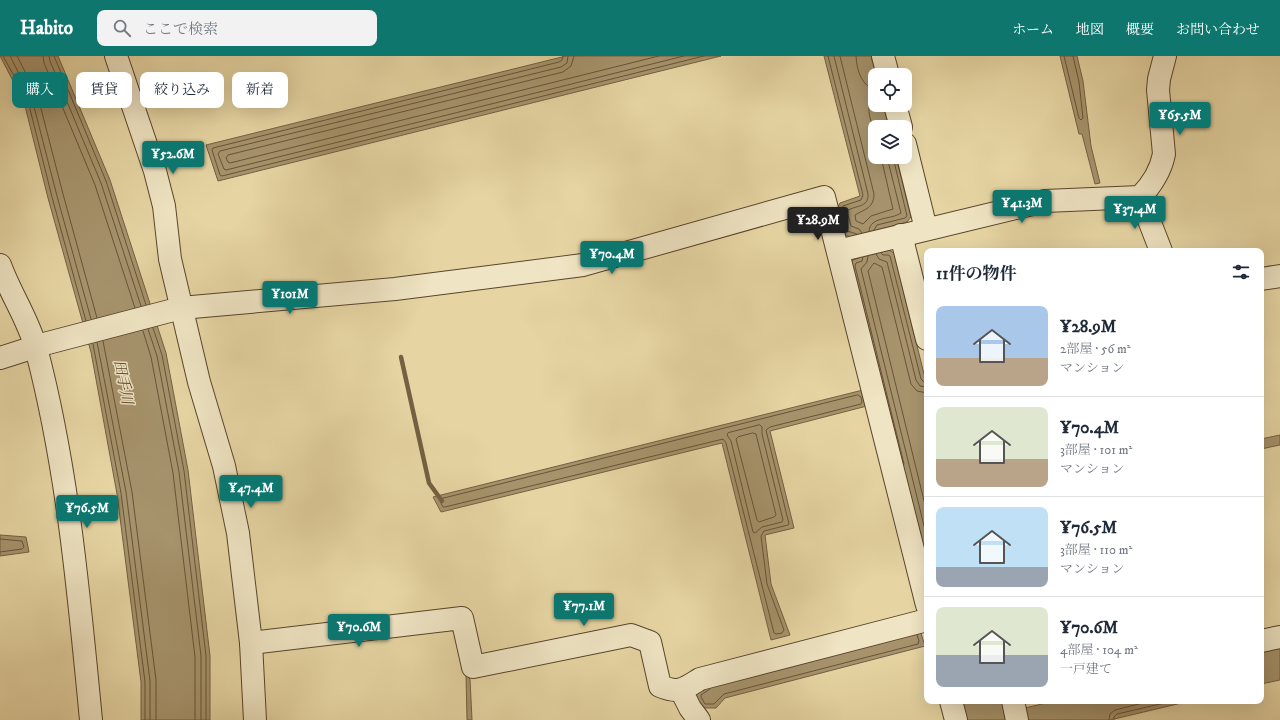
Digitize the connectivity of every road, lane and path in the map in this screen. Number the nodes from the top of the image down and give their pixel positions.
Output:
1 (116, 56) edge
2 (883, 56) edge
3 (1165, 56) edge
4 (886, 68) edge
5 (910, 164) edge
6 (1140, 197) junction
7 (926, 229) junction
8 (892, 237) junction
9 (1160, 248) edge
10 (846, 249) junction
11 (0, 265) edge
12 (1280, 276) edge
13 (1264, 279) edge
14 (175, 310) junction
15 (924, 330) edge
16 (40, 345) junction
17 (0, 358) edge
18 (924, 592) edge
19 (924, 621) edge
20 (1280, 637) edge
21 (1264, 641) edge
22 (251, 644) junction
23 (681, 690) junction
24 (952, 704) edge
25 (1014, 704) edge
26 (91, 720) edge
27 (255, 720) edge
28 (699, 720) edge
29 (956, 720) edge
30 (1017, 720) edge

1 - 14 street
2 - 4 street
3 - 6 street
5 - 7 street
6 - 7 street
6 - 9 street
7 - 8 street
8 - 10 street
8 - 15 street
10 - 14 street
10 - 18 street
11 - 16 street
12 - 13 street
14 - 16 street
14 - 22 street
16 - 17 street
16 - 26 street
19 - 23 street
20 - 21 street
22 - 23 street
22 - 27 street
23 - 28 street
24 - 29 street
25 - 30 street

